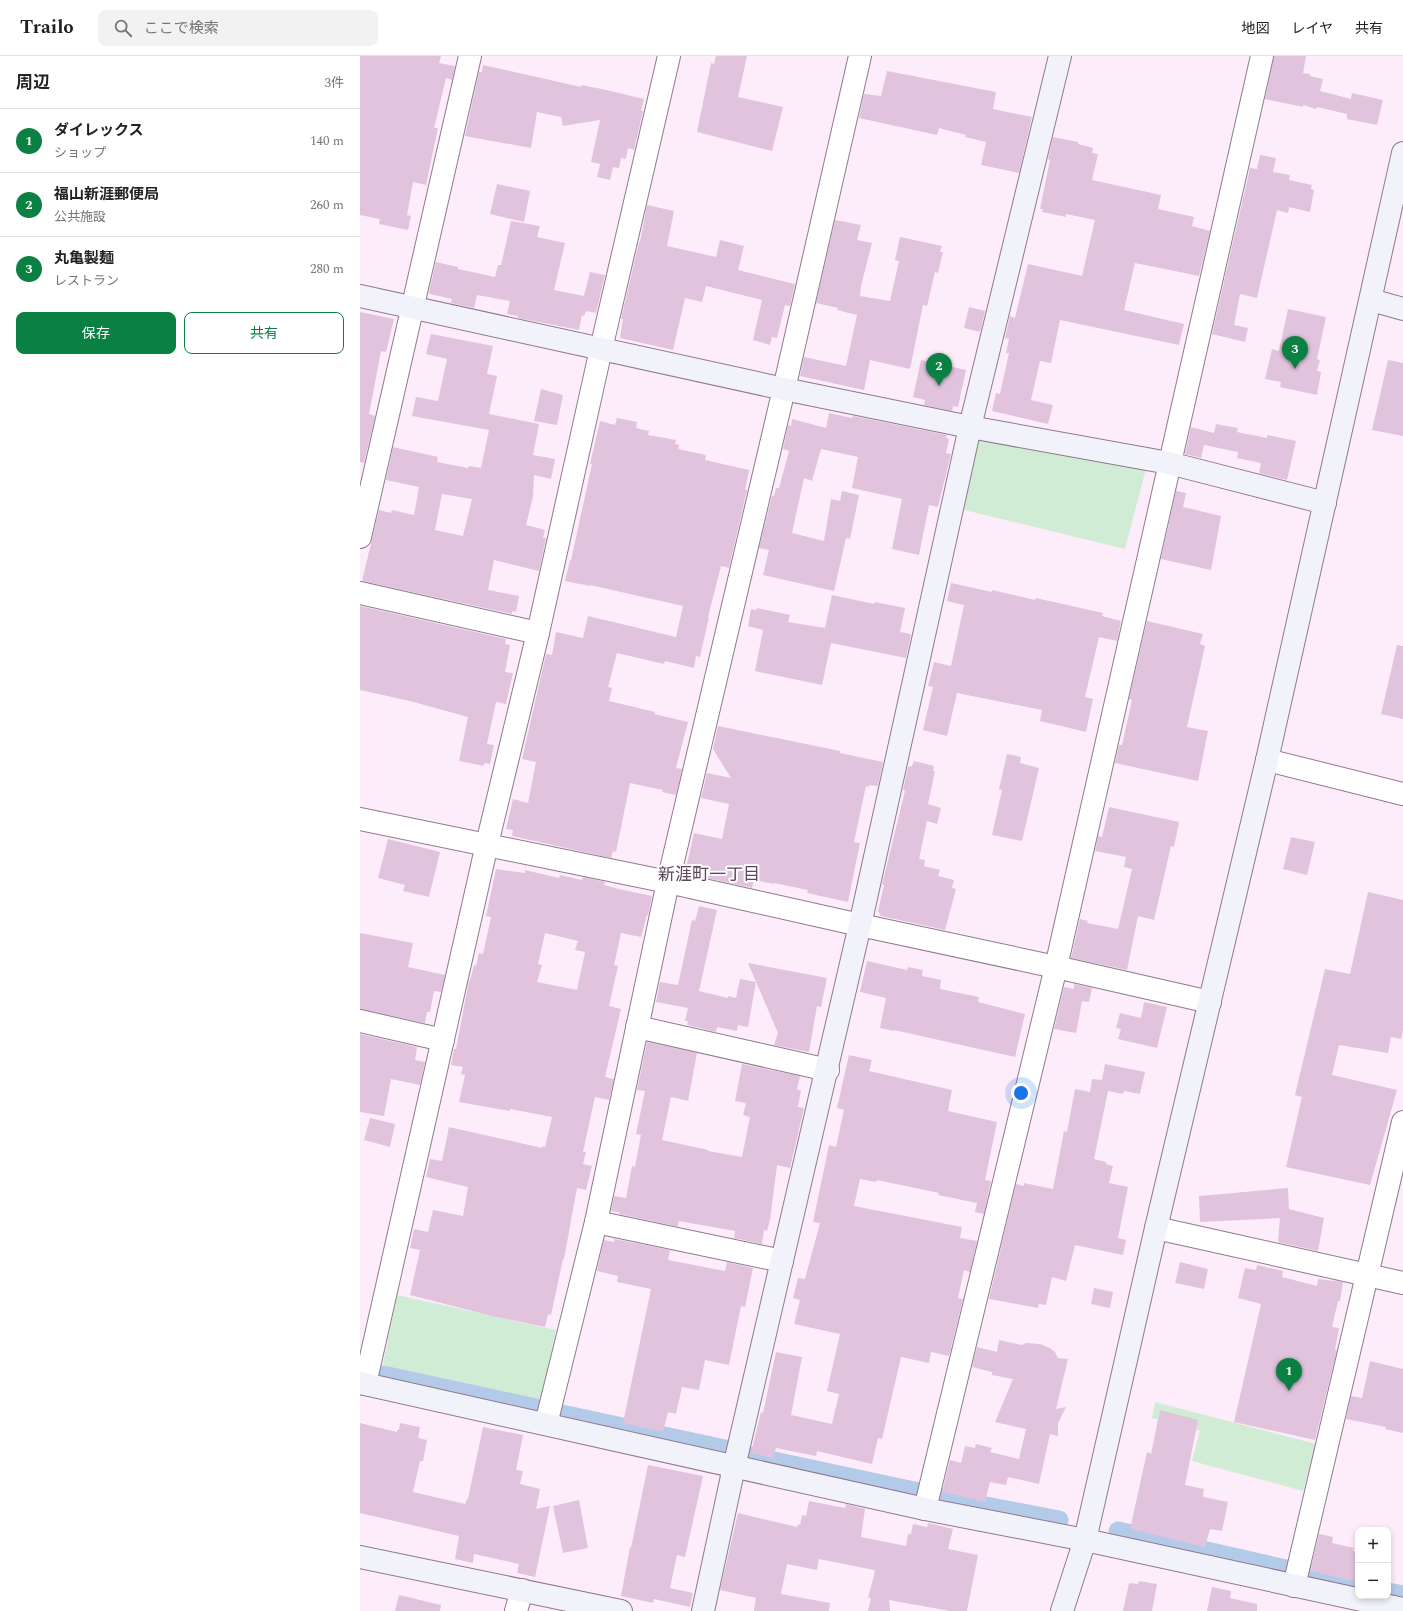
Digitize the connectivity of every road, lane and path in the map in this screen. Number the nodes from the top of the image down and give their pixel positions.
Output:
1 (470, 56) edge
2 (668, 56) edge
3 (860, 56) edge
4 (1060, 56) edge
5 (1262, 56) edge
6 (1403, 153) edge
7 (360, 296) edge
8 (1371, 300) junction
9 (413, 308) junction
10 (1403, 309) edge
11 (601, 349) junction
12 (784, 388) junction
13 (970, 426) junction
14 (1169, 463) junction
15 (1325, 503) junction
16 (360, 537) edge
17 (360, 593) edge
18 (538, 633) junction
19 (1267, 760) junction
20 (1403, 794) edge
21 (360, 819) edge
22 (487, 844) junction
23 (668, 882) junction
24 (860, 925) junction
25 (1056, 967) junction
26 (1210, 1002) junction
27 (360, 1021) edge
28 (637, 1027) junction
29 (443, 1040) junction
30 (828, 1070) junction
31 (1403, 1122) edge
32 (596, 1222) junction
33 (1156, 1228) junction
34 (782, 1261) junction
35 (1367, 1275) junction
36 (1403, 1283) edge
37 (362, 1384) edge
38 (546, 1424) junction
39 (734, 1467) junction
40 (925, 1509) junction
41 (1085, 1540) junction
42 (360, 1557) edge
43 (1294, 1586) junction
44 (522, 1590) junction
45 (1403, 1609) edge
46 (516, 1611) edge
47 (621, 1611) edge
48 (703, 1611) edge
49 (1062, 1611) edge

1 - 9 street
2 - 11 street
3 - 12 street
4 - 13 street
5 - 14 street
6 - 8 street
7 - 9 street
8 - 10 street
8 - 15 street
9 - 11 street
9 - 16 street
11 - 12 street
11 - 18 street
12 - 13 street
12 - 23 street
13 - 14 street
13 - 24 street
14 - 15 street
14 - 25 street
15 - 19 street
17 - 18 street
18 - 22 street
19 - 20 street
19 - 26 street
21 - 22 street
22 - 23 street
22 - 29 street
23 - 24 street
23 - 28 street
24 - 25 street
24 - 30 street
25 - 26 street
25 - 40 street
26 - 33 street
27 - 29 street
28 - 30 street
28 - 32 street
29 - 37 street
30 - 34 street
31 - 35 street
32 - 34 street
32 - 38 street
33 - 35 street
33 - 41 street
34 - 39 street
35 - 36 street
35 - 43 street
37 - 38 street
38 - 39 street
39 - 40 street
39 - 48 street
40 - 41 street
41 - 43 street
41 - 49 street
42 - 44 street
43 - 45 street
44 - 46 street
44 - 47 street

